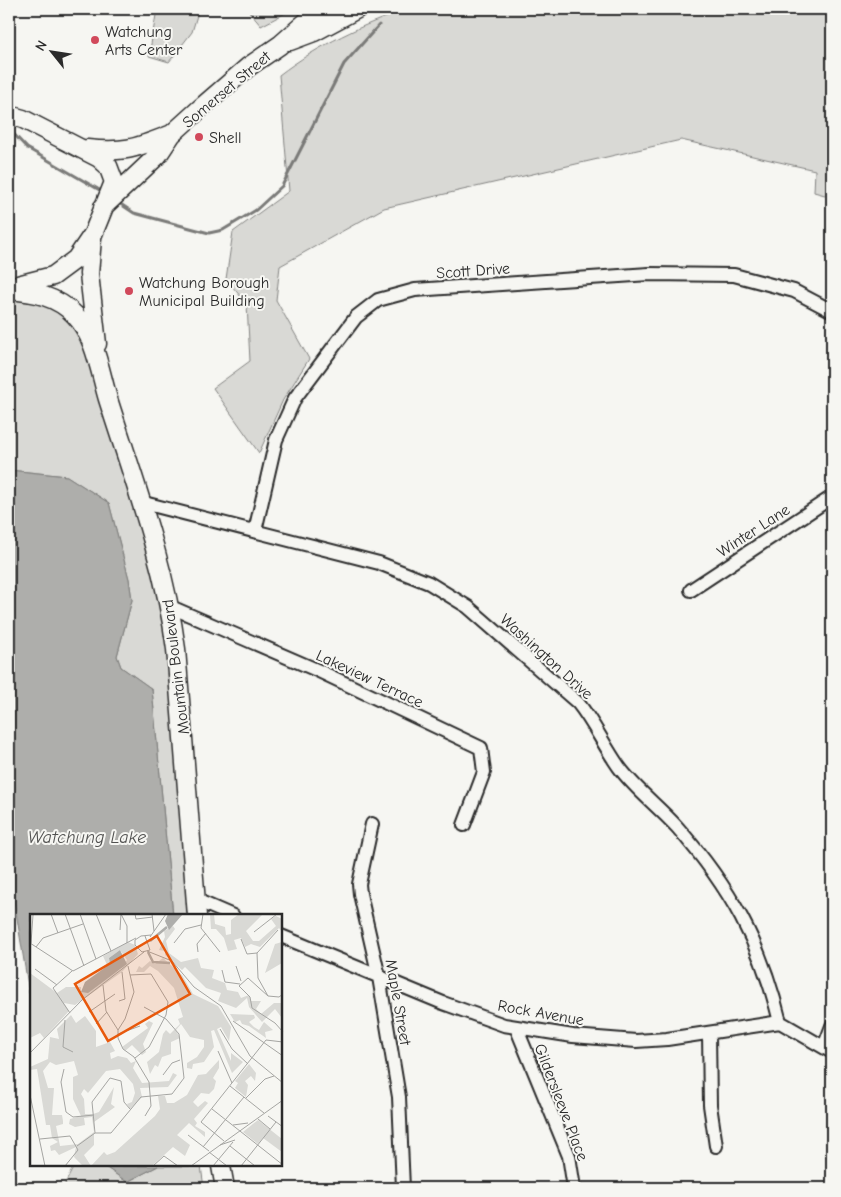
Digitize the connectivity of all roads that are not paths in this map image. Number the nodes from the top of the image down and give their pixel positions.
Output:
1 (330, 9) edge
2 (357, 9) edge
3 (280, 45) junction
4 (18, 117) edge
5 (172, 134) junction
6 (84, 149) junction
7 (117, 190) junction
8 (93, 234) junction
9 (9, 289) edge
10 (832, 311) edge
11 (99, 367) junction
12 (832, 497) edge
13 (140, 502) junction
14 (255, 531) junction
15 (691, 590) dead end
16 (171, 607) junction
17 (372, 824) dead end
18 (464, 825) dead end
19 (196, 908) edge
20 (224, 914) edge
21 (282, 936) edge
22 (379, 977) junction
23 (780, 1022) junction
24 (832, 1026) edge
25 (516, 1027) junction
26 (709, 1033) junction
27 (828, 1049) edge
28 (716, 1146) dead end
29 (221, 1167) edge
30 (225, 1188) edge
31 (403, 1188) edge
32 (574, 1188) edge

1 - 3 street, Somerset Street
2 - 3 street, Somerset Street
3 - 5 street, Somerset Street
4 - 6 street
5 - 6 street, Somerset Street
5 - 7 street, Somerset Street
6 - 7 street
7 - 8 street, Somerset Street
8 - 9 street
8 - 11 street, Mountain Boulevard
9 - 11 street, Mountain Boulevard
10 - 14 street, Scott Drive
11 - 13 street, Mountain Boulevard
12 - 15 street, Winter Lane
13 - 14 street, Washington Drive
13 - 16 street, Mountain Boulevard
14 - 23 street, Washington Drive
16 - 18 street, Lakeview Terrace
16 - 19 street, Mountain Boulevard
17 - 22 street, Maple Street
19 - 20 street
21 - 22 street, Rock Avenue
22 - 25 street, Rock Avenue
22 - 31 street, Maple Street
23 - 26 street, Rock Avenue
23 - 27 street
24 - 27 street
25 - 26 street, Rock Avenue
25 - 32 street, Gildersleeve Place
26 - 28 street
29 - 30 street

